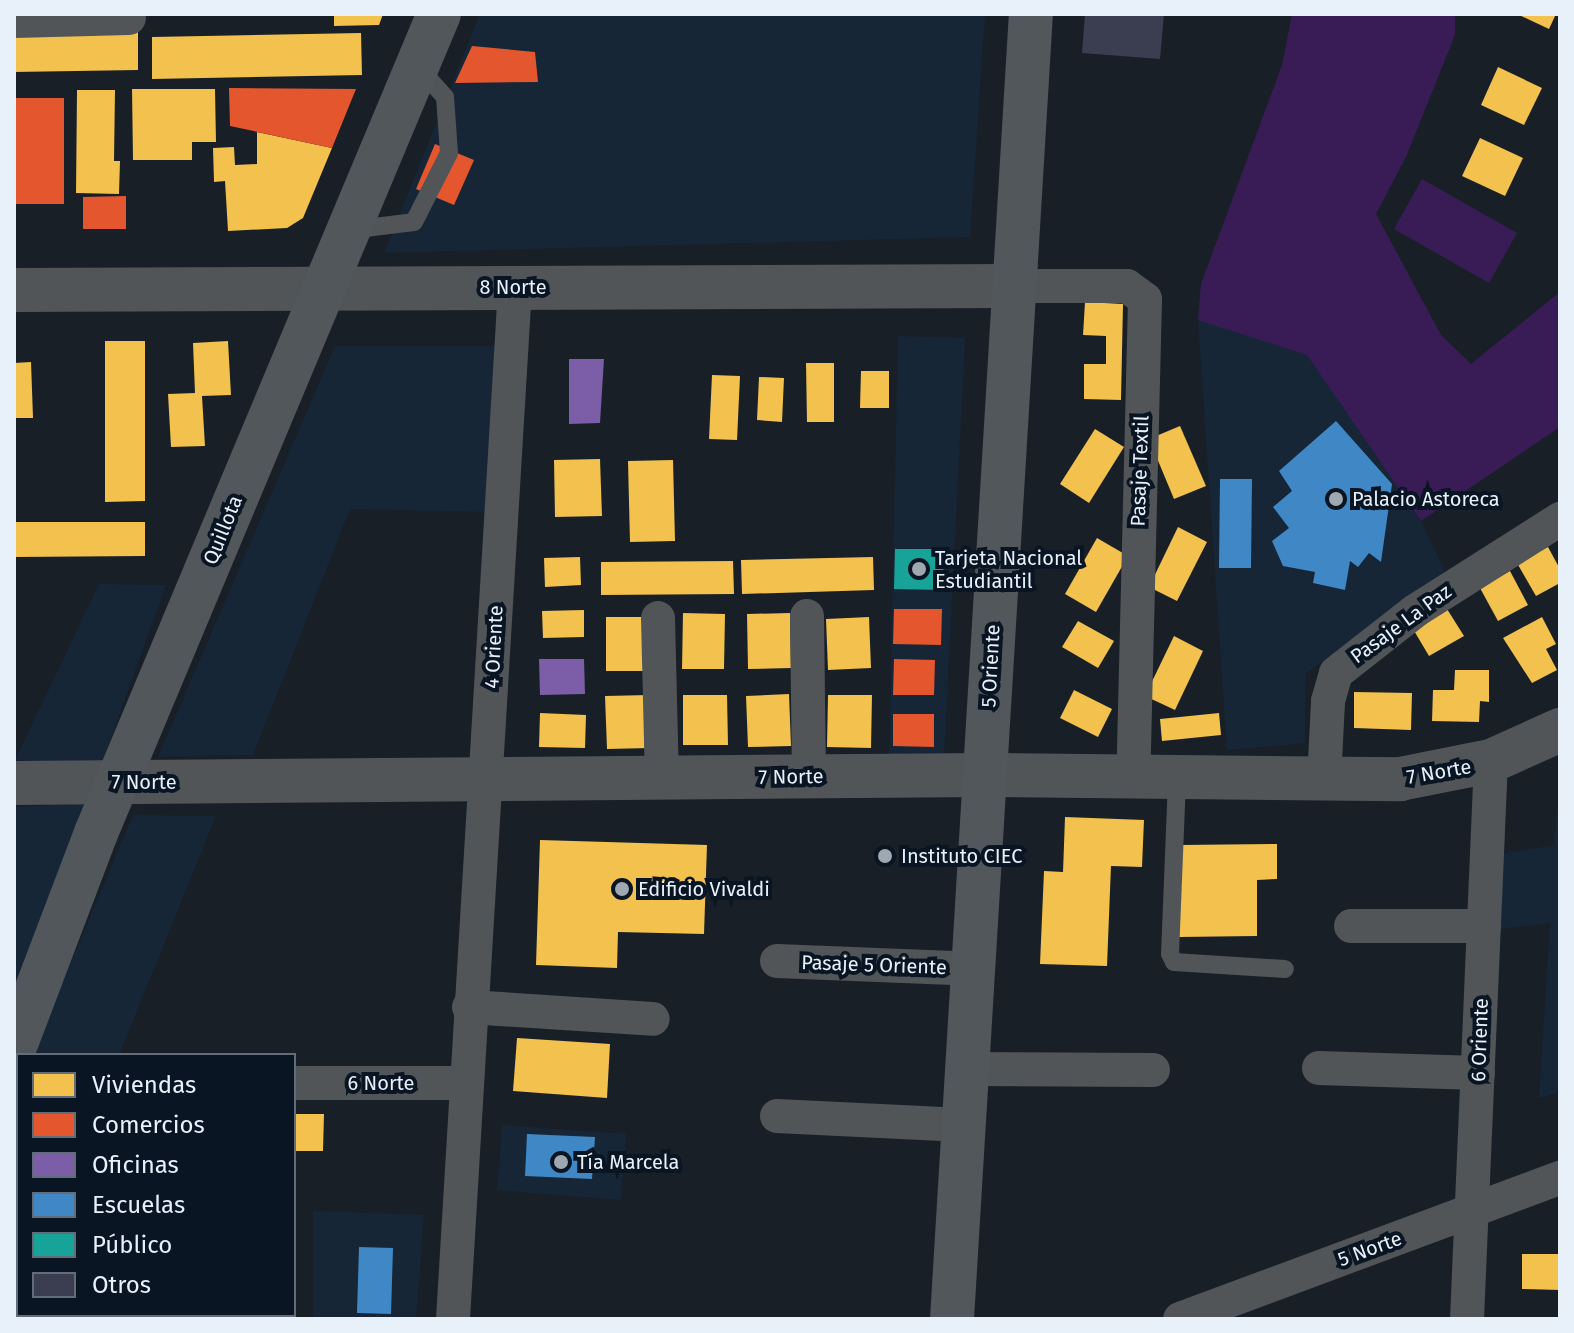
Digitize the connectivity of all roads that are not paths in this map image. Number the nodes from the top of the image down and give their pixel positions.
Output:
1 (439, 14) edge
2 (1031, 14) edge
3 (129, 18) dead end
4 (14, 21) edge
5 (417, 66) junction
6 (348, 231) junction
7 (1011, 286) junction
8 (515, 287) junction
9 (321, 289) junction
10 (14, 290) edge
11 (1560, 519) edge
12 (807, 616) dead end
13 (658, 618) dead end
14 (1560, 730) edge
15 (1491, 761) junction
16 (985, 775) junction
17 (809, 777) junction
18 (662, 778) junction
19 (487, 779) junction
20 (1133, 780) junction
21 (1177, 780) junction
22 (1324, 781) junction
23 (118, 782) junction
24 (14, 783) edge
25 (1351, 926) dead end
26 (1484, 926) junction
27 (777, 961) dead end
28 (972, 969) junction
29 (1285, 969) dead end
30 (469, 1007) junction
31 (653, 1019) dead end
32 (14, 1049) edge
33 (1319, 1068) dead end
34 (966, 1069) junction
35 (1153, 1070) dead end
36 (1478, 1073) junction
37 (296, 1083) edge
38 (467, 1083) junction
39 (777, 1116) dead end
40 (963, 1125) junction
41 (1560, 1178) edge
42 (1473, 1212) junction
43 (453, 1319) edge
44 (952, 1319) edge
45 (1180, 1319) edge
46 (1467, 1319) edge

1 - 5 main road, Quillota
2 - 7 main road, 5 Oriente
3 - 4 street
5 - 6 main road, Quillota
5 - 6 lane
6 - 9 main road, Quillota
7 - 8 street, 8 Norte
7 - 16 main road, 5 Oriente
7 - 20 street, Pasaje Textil
8 - 9 street, 8 Norte
8 - 19 street, 4 Oriente
9 - 10 street, 8 Norte
9 - 23 main road, Quillota
11 - 22 street, Pasaje La Paz
12 - 17 street
13 - 18 street
14 - 15 street, 7 Norte
15 - 22 street, 7 Norte
15 - 26 street, 6 Oriente
16 - 17 street, 7 Norte
16 - 20 street, 7 Norte
16 - 28 main road, 5 Oriente
17 - 18 street, 7 Norte
18 - 19 street, 7 Norte
19 - 23 street, 7 Norte
19 - 30 street, 4 Oriente
20 - 21 street, 7 Norte
21 - 22 street, 7 Norte
21 - 29 lane
23 - 24 street, 7 Norte
23 - 32 main road, Quillota
25 - 26 street
26 - 36 street, 6 Oriente
27 - 28 street, Pasaje 5 Oriente
28 - 34 main road, 5 Oriente
30 - 31 street
30 - 38 street, 4 Oriente
33 - 36 street
34 - 35 street
34 - 40 main road, 5 Oriente
36 - 42 street, 6 Oriente
37 - 38 street, 6 Norte
38 - 43 street, 4 Oriente
39 - 40 street
40 - 44 main road, 5 Oriente
41 - 42 street, 5 Norte
42 - 45 street, 5 Norte
42 - 46 street, 6 Oriente

